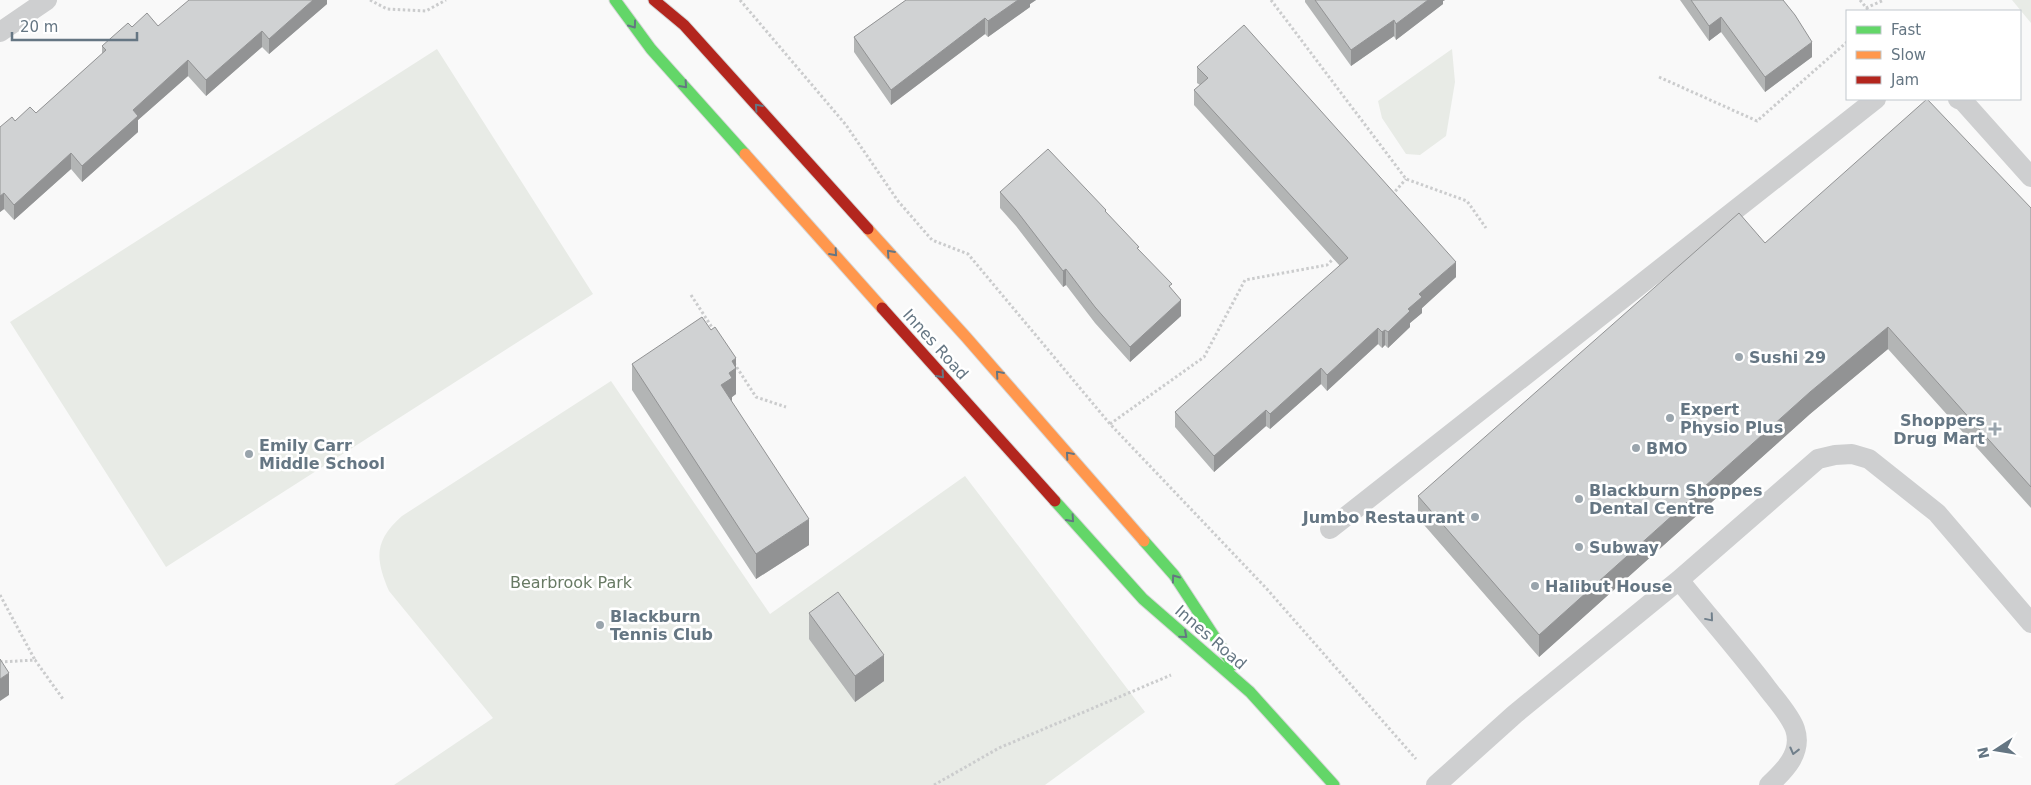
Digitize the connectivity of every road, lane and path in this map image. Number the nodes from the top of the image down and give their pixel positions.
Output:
1 (47, 0) edge
2 (370, 0) edge
3 (446, 0) edge
4 (615, 0) edge
5 (654, 0) edge
6 (740, 0) edge
7 (1271, 0) edge
8 (1860, 0) edge
9 (1884, 0) edge
10 (1866, 8) joint
11 (0, 32) edge
12 (1846, 43) edge
13 (1659, 77) dead end
14 (1875, 100) edge
15 (1960, 100) edge
16 (2031, 177) edge
17 (1406, 179) junction
18 (1386, 201) edge
19 (1486, 228) dead end
20 (1340, 251) edge
21 (691, 295) dead end
22 (716, 334) edge
23 (731, 358) edge
24 (786, 407) dead end
25 (1110, 424) junction
26 (1330, 529) dead end
27 (1679, 580) junction
28 (0, 595) edge
29 (2031, 623) edge
30 (35, 660) junction
31 (0, 662) edge
32 (1172, 675) dead end
33 (1250, 692) junction
34 (63, 699) dead end
35 (1436, 784) edge
36 (934, 785) edge
37 (1334, 785) edge
38 (1768, 785) edge

1 - 11 lane
2 - 3 path
4 -> 33 street, Innes Road
33 -> 5 street, Innes Road
6 - 25 path
7 - 17 path
8 - 10 path
9 - 10 path
12 - 13 path
14 - 26 lane
15 - 16 lane
17 - 18 path
17 - 19 path
20 - 25 path
21 - 22 path
23 - 24 path
25 - 35 path
27 - 29 lane
27 - 35 lane
27 -> 38 lane
28 - 30 path
30 - 31 path
30 - 34 path
32 - 36 path
33 - 37 street, Innes Road

